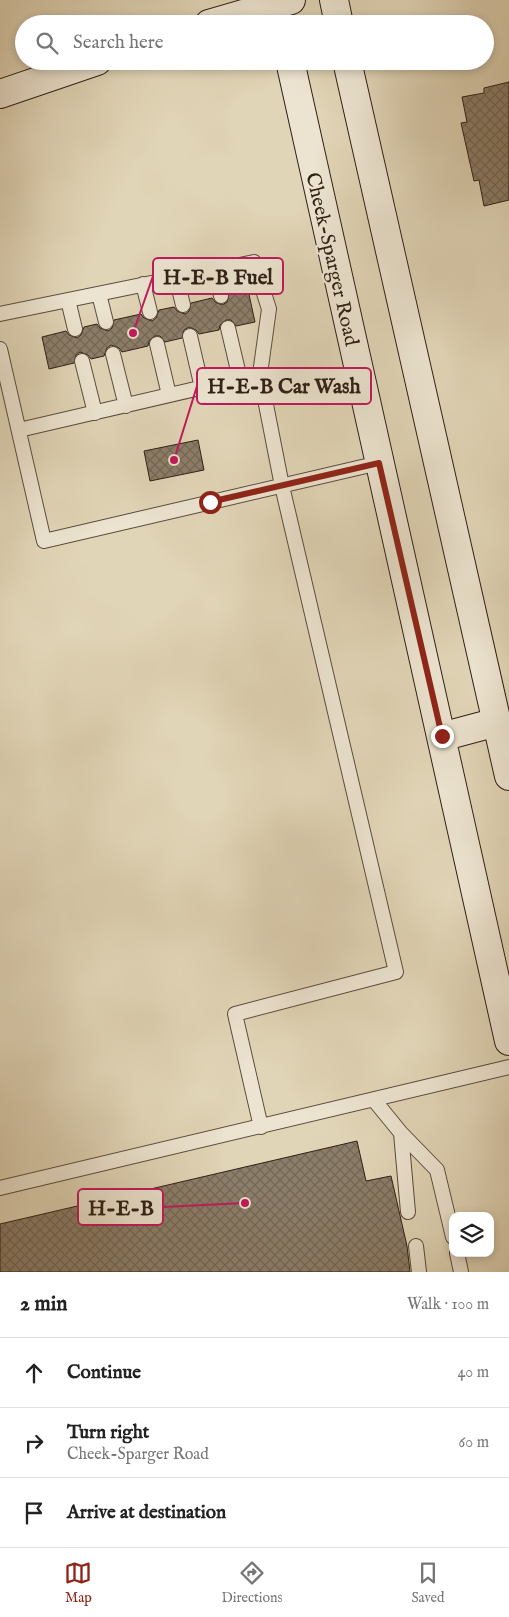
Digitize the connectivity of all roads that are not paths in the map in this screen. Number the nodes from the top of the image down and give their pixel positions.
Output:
1 (334, 0) edge
2 (281, 7) edge
3 (248, 15) edge
4 (337, 15) edge
5 (71, 70) edge
6 (292, 70) edge
7 (350, 70) edge
8 (0, 94) edge
9 (215, 270) junction
10 (176, 277) junction
11 (143, 284) junction
12 (99, 294) junction
13 (221, 296) dead end
14 (68, 300) junction
15 (183, 305) dead end
16 (150, 312) dead end
17 (0, 314) edge
18 (106, 322) dead end
19 (228, 328) dead end
20 (75, 329) dead end
21 (190, 336) dead end
22 (157, 344) dead end
23 (0, 350) edge
24 (113, 354) dead end
25 (82, 361) dead end
26 (260, 374) junction
27 (240, 379) junction
28 (202, 388) junction
29 (169, 395) junction
30 (126, 406) junction
31 (95, 413) junction
32 (18, 430) junction
33 (379, 463) junction
34 (282, 486) junction
35 (497, 722) junction
36 (442, 736) junction
37 (509, 776) edge
38 (509, 1041) edge
39 (509, 1067) edge
40 (374, 1100) junction
41 (261, 1127) junction
42 (401, 1133) junction
43 (0, 1188) edge
44 (408, 1212) dead end
45 (449, 1220) edge
46 (416, 1246) dead end
47 (457, 1257) edge
48 (419, 1272) edge
49 (461, 1272) edge

1 - 4 main road
2 - 3 main road
5 - 8 main road
6 - 33 main road, Cheek-Sparger Road
7 - 35 main road
9 - 10 lane
9 - 13 lane
9 - 26 lane
10 - 11 lane
10 - 15 lane
11 - 12 lane
11 - 16 lane
12 - 14 lane
12 - 18 lane
14 - 17 lane
14 - 20 lane
19 - 27 lane
21 - 28 lane
22 - 29 lane
23 - 32 lane
24 - 30 lane
25 - 31 lane
26 - 27 lane
26 - 34 lane
27 - 28 lane
28 - 29 lane
29 - 30 lane
30 - 31 lane
31 - 32 lane
32 - 34 lane
33 - 34 lane
33 - 36 main road, Cheek-Sparger Road
34 - 41 lane
35 - 36 main road
35 - 37 main road
36 - 38 main road, Cheek-Sparger Road
39 - 40 lane
40 - 41 lane
40 - 42 lane
41 - 43 lane
42 - 44 lane
42 - 45 lane
46 - 48 lane
47 - 49 lane

